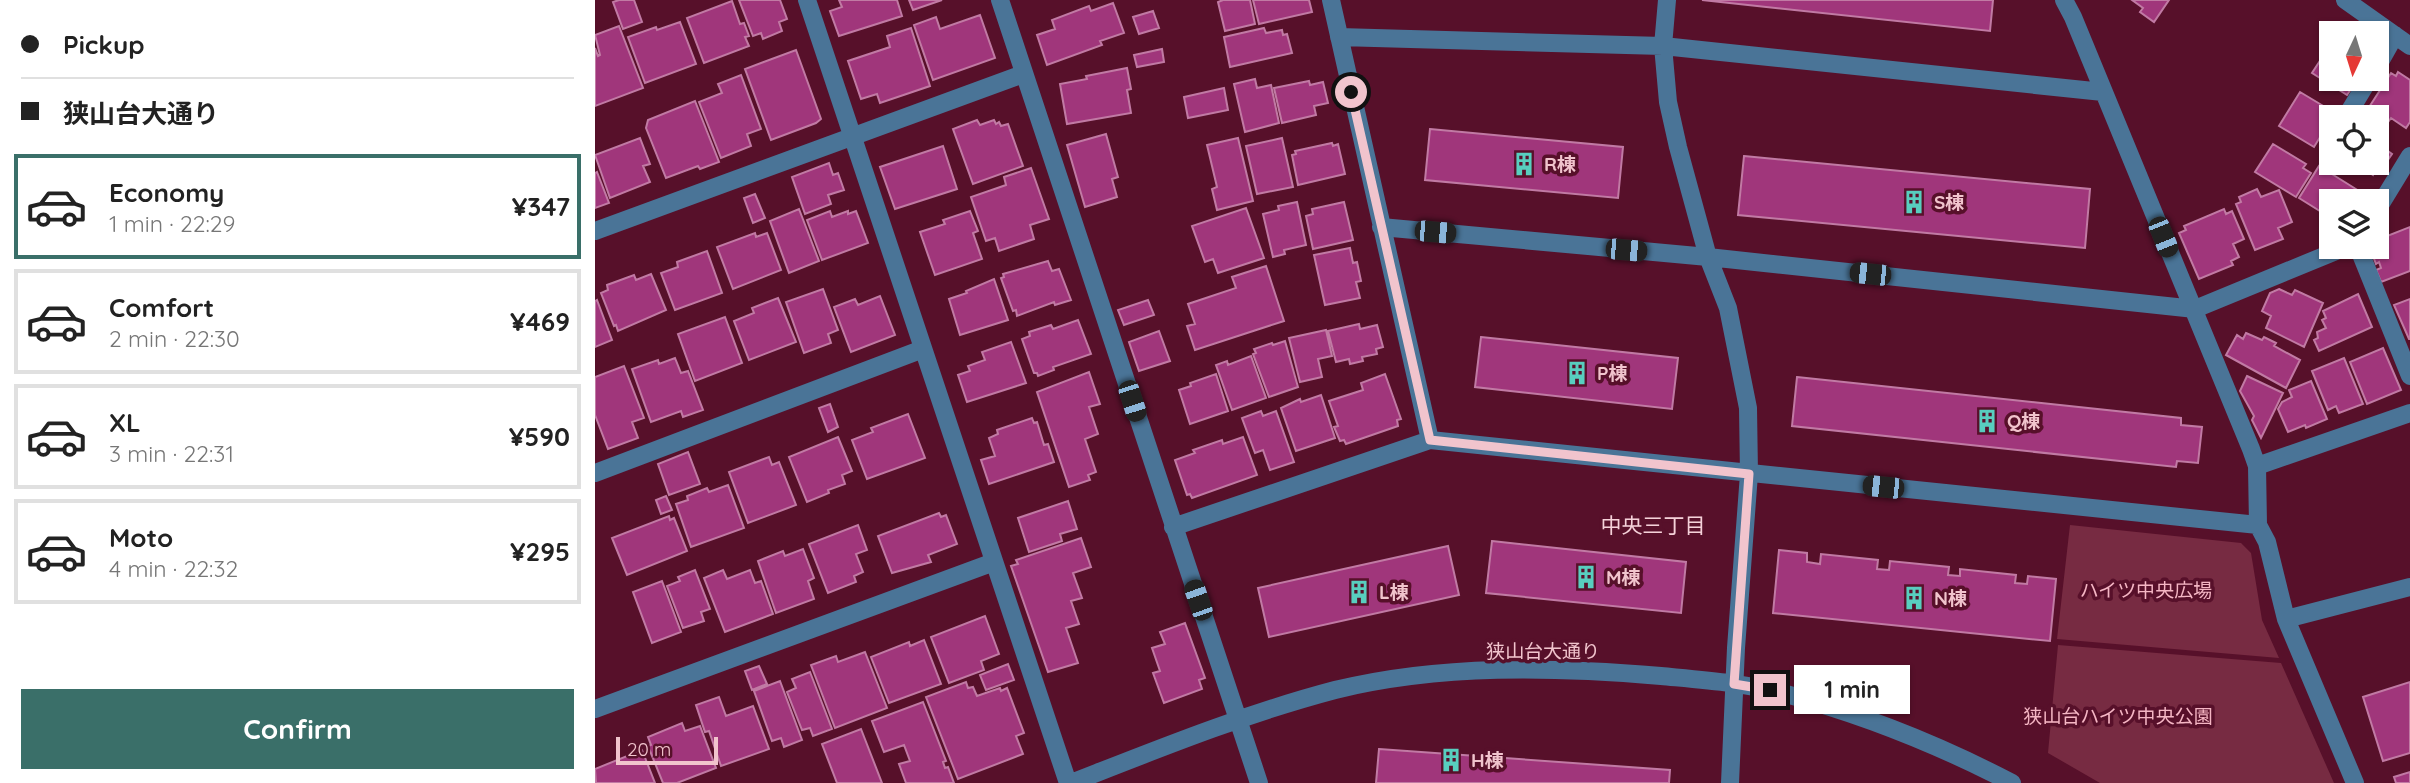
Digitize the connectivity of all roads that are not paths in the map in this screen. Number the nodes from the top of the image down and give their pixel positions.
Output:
1 (807, 0) edge
2 (1000, 0) edge
3 (1331, 0) edge
4 (1667, 0) edge
5 (2064, 0) edge
6 (2346, 0) edge
7 (1339, 37) junction
8 (2403, 41) edge
9 (1663, 46) junction
10 (2389, 55) edge
11 (1023, 74) junction
12 (2103, 92) junction
13 (852, 135) junction
14 (2410, 156) edge
15 (2389, 190) edge
16 (1381, 227) junction
17 (595, 231) edge
18 (1708, 257) junction
19 (2319, 258) edge
20 (2363, 259) edge
21 (2195, 309) junction
22 (923, 349) junction
23 (2410, 376) edge
24 (2410, 413) edge
25 (1430, 440) junction
26 (2257, 466) junction
27 (595, 472) edge
28 (1749, 474) junction
29 (2258, 525) junction
30 (1173, 527) junction
31 (994, 562) junction
32 (2410, 587) edge
33 (2286, 619) junction
34 (1734, 684) junction
35 (595, 709) edge
36 (1237, 718) junction
37 (1069, 783) edge
38 (1259, 783) edge
39 (1730, 783) edge
40 (2012, 783) edge
41 (2355, 783) edge

1 - 13 street
2 - 11 street
3 - 7 street
4 - 9 street
5 - 12 street
6 - 8 street
7 - 9 street
7 - 16 street
8 - 10 street
9 - 12 street
9 - 18 street
11 - 13 street
11 - 30 street
12 - 21 street
13 - 17 street
13 - 22 street
14 - 15 street
16 - 18 street
16 - 25 street
18 - 21 street
18 - 28 street
19 - 21 street
20 - 23 street
21 - 26 street
22 - 27 street
22 - 31 street
24 - 26 street
25 - 28 street
25 - 30 street
26 - 29 street
28 - 29 street
28 - 34 street
29 - 33 street
30 - 36 street
31 - 35 street
31 - 37 street
32 - 33 street
33 - 41 street
34 - 36 street, 狭山台大通り
34 - 39 street
34 - 40 street, 狭山台大通り
36 - 37 street, 狭山台大通り
36 - 38 street

